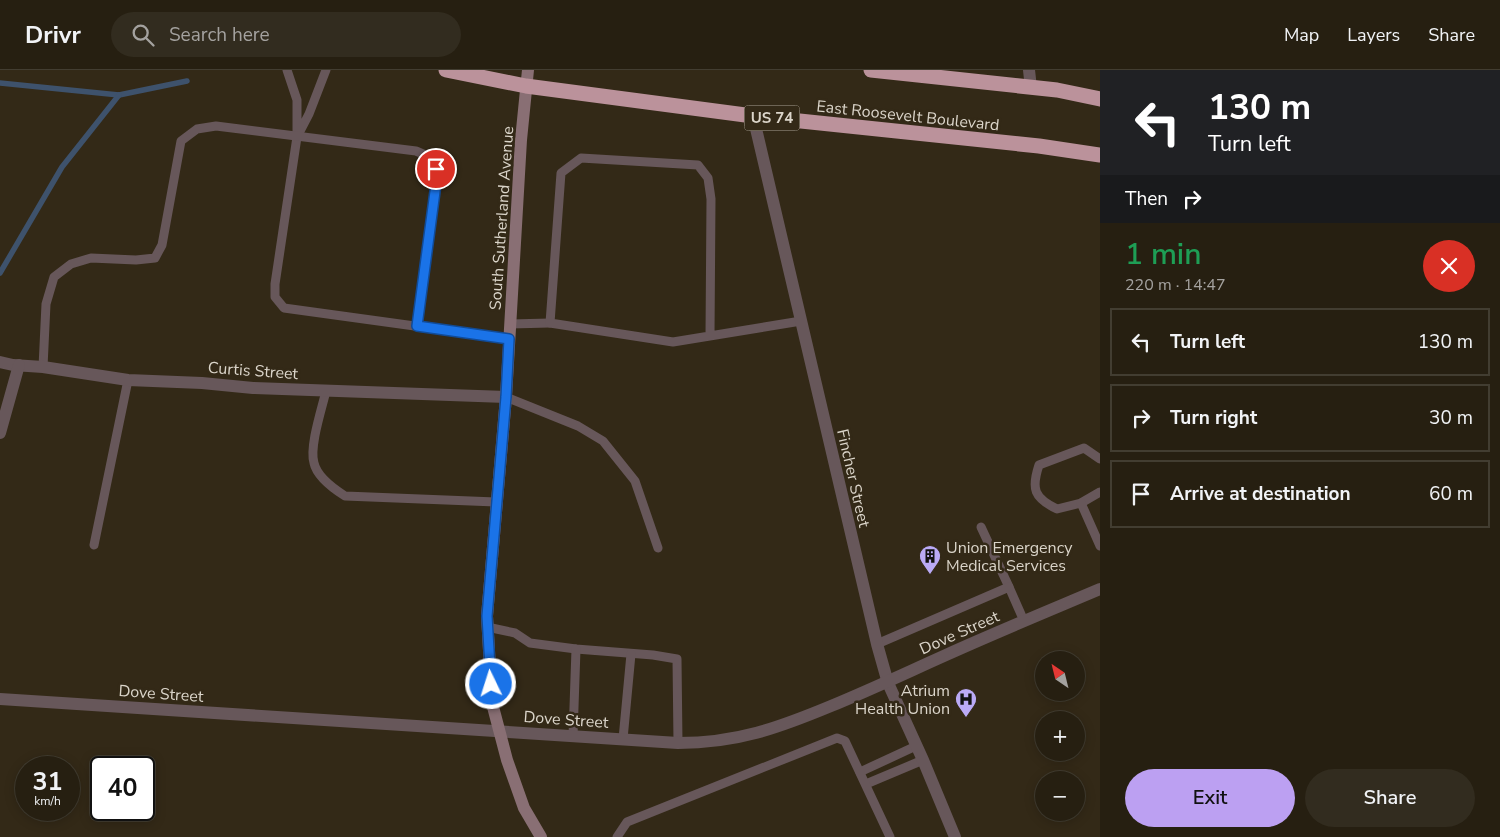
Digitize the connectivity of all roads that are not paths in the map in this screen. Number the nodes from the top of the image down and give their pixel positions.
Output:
1 (287, 70) edge
2 (326, 70) edge
3 (446, 70) edge
4 (528, 70) edge
5 (871, 70) edge
6 (1029, 70) edge
7 (526, 86) junction
8 (1031, 88) junction
9 (1100, 99) edge
10 (753, 116) junction
11 (297, 137) junction
12 (1100, 155) edge
13 (801, 321) junction
14 (550, 323) junction
15 (510, 324) junction
16 (417, 326) junction
17 (710, 336) junction
18 (509, 339) junction
19 (0, 362) edge
20 (19, 365) junction
21 (43, 367) junction
22 (128, 380) junction
23 (326, 391) junction
24 (506, 397) junction
25 (0, 433) edge
26 (1100, 459) edge
27 (1100, 492) edge
28 (496, 502) junction
29 (1081, 503) junction
30 (982, 526) dead end
31 (94, 545) dead end
32 (1100, 546) edge
33 (658, 548) dead end
34 (1009, 587) junction
35 (1100, 590) edge
36 (1024, 620) junction
37 (487, 627) junction
38 (877, 644) junction
39 (576, 649) junction
40 (631, 654) junction
41 (888, 683) junction
42 (0, 699) edge
43 (500, 731) junction
44 (573, 736) junction
45 (623, 739) junction
46 (678, 742) junction
47 (916, 746) junction
48 (923, 760) junction
49 (860, 772) junction
50 (866, 784) junction
51 (541, 837) edge
52 (617, 837) edge
53 (890, 837) edge
54 (955, 837) edge

1 - 11 lane
2 - 11 lane
3 - 7 highway, East Roosevelt Boulevard / US 74
4 - 7 street, South Sutherland Avenue
5 - 8 highway
6 - 8 street
7 - 10 highway, East Roosevelt Boulevard / US 74
7 - 15 street, South Sutherland Avenue
8 - 9 highway
10 - 12 highway, East Roosevelt Boulevard / US 74
10 - 13 street, Fincher Street
11 - 16 lane
11 - 16 lane
11 - 21 lane
13 - 17 lane
13 - 38 street, Fincher Street
14 - 15 lane
14 - 17 lane
14 - 17 lane
15 - 18 street, South Sutherland Avenue
16 - 18 lane
18 - 24 street, South Sutherland Avenue
19 - 20 street, Curtis Street
20 - 21 street, Curtis Street
20 - 25 street
21 - 22 street, Curtis Street
22 - 23 street, Curtis Street
22 - 31 lane
23 - 24 street, Curtis Street
23 - 28 lane
24 - 28 street, South Sutherland Avenue
24 - 33 lane
26 - 29 lane
27 - 29 lane
28 - 37 street, South Sutherland Avenue
29 - 32 lane
30 - 34 lane
34 - 36 lane
34 - 38 lane
35 - 36 street, Dove Street
36 - 41 street, Dove Street
37 - 39 lane
37 - 43 street, South Sutherland Avenue
38 - 41 street, Fincher Street
39 - 40 lane
39 - 44 lane
40 - 45 lane
40 - 46 lane
41 - 46 street, Dove Street
41 - 47 street, Fincher Street
42 - 43 street, Dove Street
43 - 44 street, Dove Street
43 - 51 street, South Sutherland Avenue
44 - 45 street, Dove Street
45 - 46 street, Dove Street
47 - 48 street, Fincher Street
47 - 49 lane
48 - 50 lane
48 - 54 street, Fincher Street
49 - 50 lane
49 - 52 lane
50 - 53 lane

